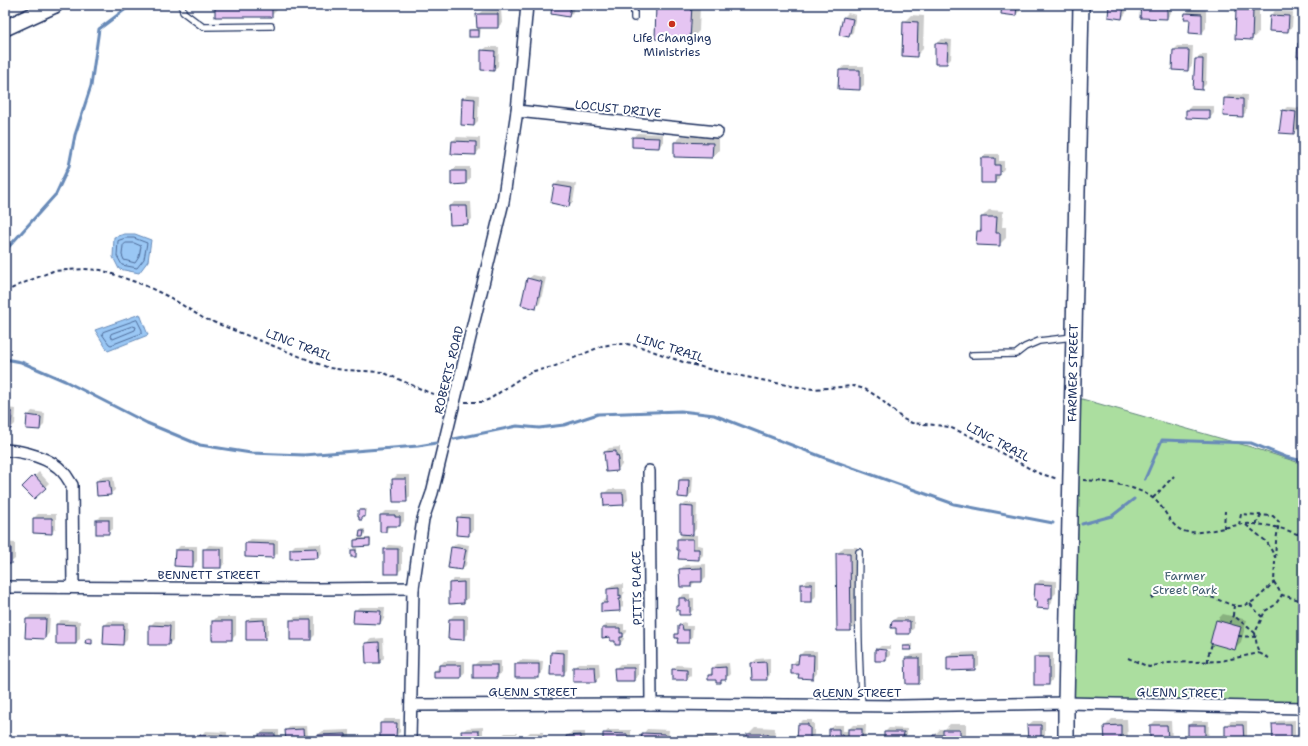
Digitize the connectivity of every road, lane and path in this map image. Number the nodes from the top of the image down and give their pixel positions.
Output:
1 (55, 5) edge
2 (182, 5) edge
3 (527, 5) edge
4 (637, 5) edge
5 (1081, 5) edge
6 (634, 18) dead end
7 (271, 26) dead end
8 (5, 28) edge
9 (516, 111) junction
10 (717, 132) dead end
11 (5, 292) edge
12 (1074, 337) junction
13 (972, 355) dead end
14 (455, 400) junction
15 (5, 450) edge
16 (649, 471) dead end
17 (1174, 476) dead end
18 (1071, 480) junction
19 (1153, 498) junction
20 (1225, 511) dead end
21 (1261, 515) junction
22 (1244, 524) junction
23 (1239, 525) junction
24 (1256, 525) junction
25 (1224, 528) junction
26 (1279, 528) junction
27 (1303, 532) edge
28 (1297, 534) junction
29 (1303, 537) edge
30 (859, 552) dead end
31 (1275, 558) junction
32 (1274, 582) junction
33 (5, 587) edge
34 (73, 587) junction
35 (413, 588) junction
36 (1282, 595) junction
37 (1152, 598) dead end
38 (1303, 601) edge
39 (1250, 604) junction
40 (1234, 606) junction
41 (1233, 615) junction
42 (1262, 617) junction
43 (1230, 624) dead end
44 (1255, 633) junction
45 (1238, 636) dead end
46 (1256, 637) junction
47 (1212, 644) dead end
48 (1259, 653) junction
49 (1128, 658) dead end
50 (1269, 658) dead end
51 (1208, 662) junction
52 (652, 704) junction
53 (1066, 704) junction
54 (411, 705) junction
55 (862, 706) junction
56 (1303, 708) edge
57 (410, 741) edge
58 (1066, 741) edge

1 - 8 street
2 - 7 lane
3 - 9 street, ROBERTS ROAD
4 - 6 lane
5 - 12 street, FARMER STREET
9 - 10 street, LOCUST DRIVE
9 - 14 street, ROBERTS ROAD
11 - 14 path, LINC TRAIL
12 - 13 lane
12 - 18 street, FARMER STREET
14 - 18 path, LINC TRAIL
14 - 35 street, ROBERTS ROAD
15 - 34 street
16 - 52 street, PITTS PLACE
17 - 19 path
18 - 19 path, LINC TRAIL
18 - 53 street, FARMER STREET
19 - 25 path, LINC TRAIL
20 - 25 path
21 - 23 path
21 - 24 path
21 - 26 path
22 - 23 path, LINC TRAIL
22 - 24 path, LINC TRAIL
22 - 31 path
23 - 25 path, LINC TRAIL
24 - 26 path, LINC TRAIL
26 - 28 path, LINC TRAIL
26 - 31 path
27 - 28 path
28 - 29 path, LINC TRAIL
30 - 55 lane
31 - 32 path
32 - 36 path
32 - 39 path
33 - 34 street, BENNETT STREET
34 - 35 street, BENNETT STREET
35 - 54 street, ROBERTS ROAD
36 - 38 path
36 - 42 path
37 - 40 path
39 - 40 path
39 - 42 path
40 - 41 path
41 - 43 path
41 - 44 path
42 - 44 path
44 - 46 path
45 - 46 path
46 - 48 path
47 - 51 path
48 - 50 path
48 - 51 path
49 - 51 path
52 - 54 street, GLENN STREET
52 - 55 street, GLENN STREET
53 - 55 street, GLENN STREET
53 - 56 street, GLENN STREET
53 - 58 street, FARMER STREET
54 - 57 street, ROBERTS ROAD

